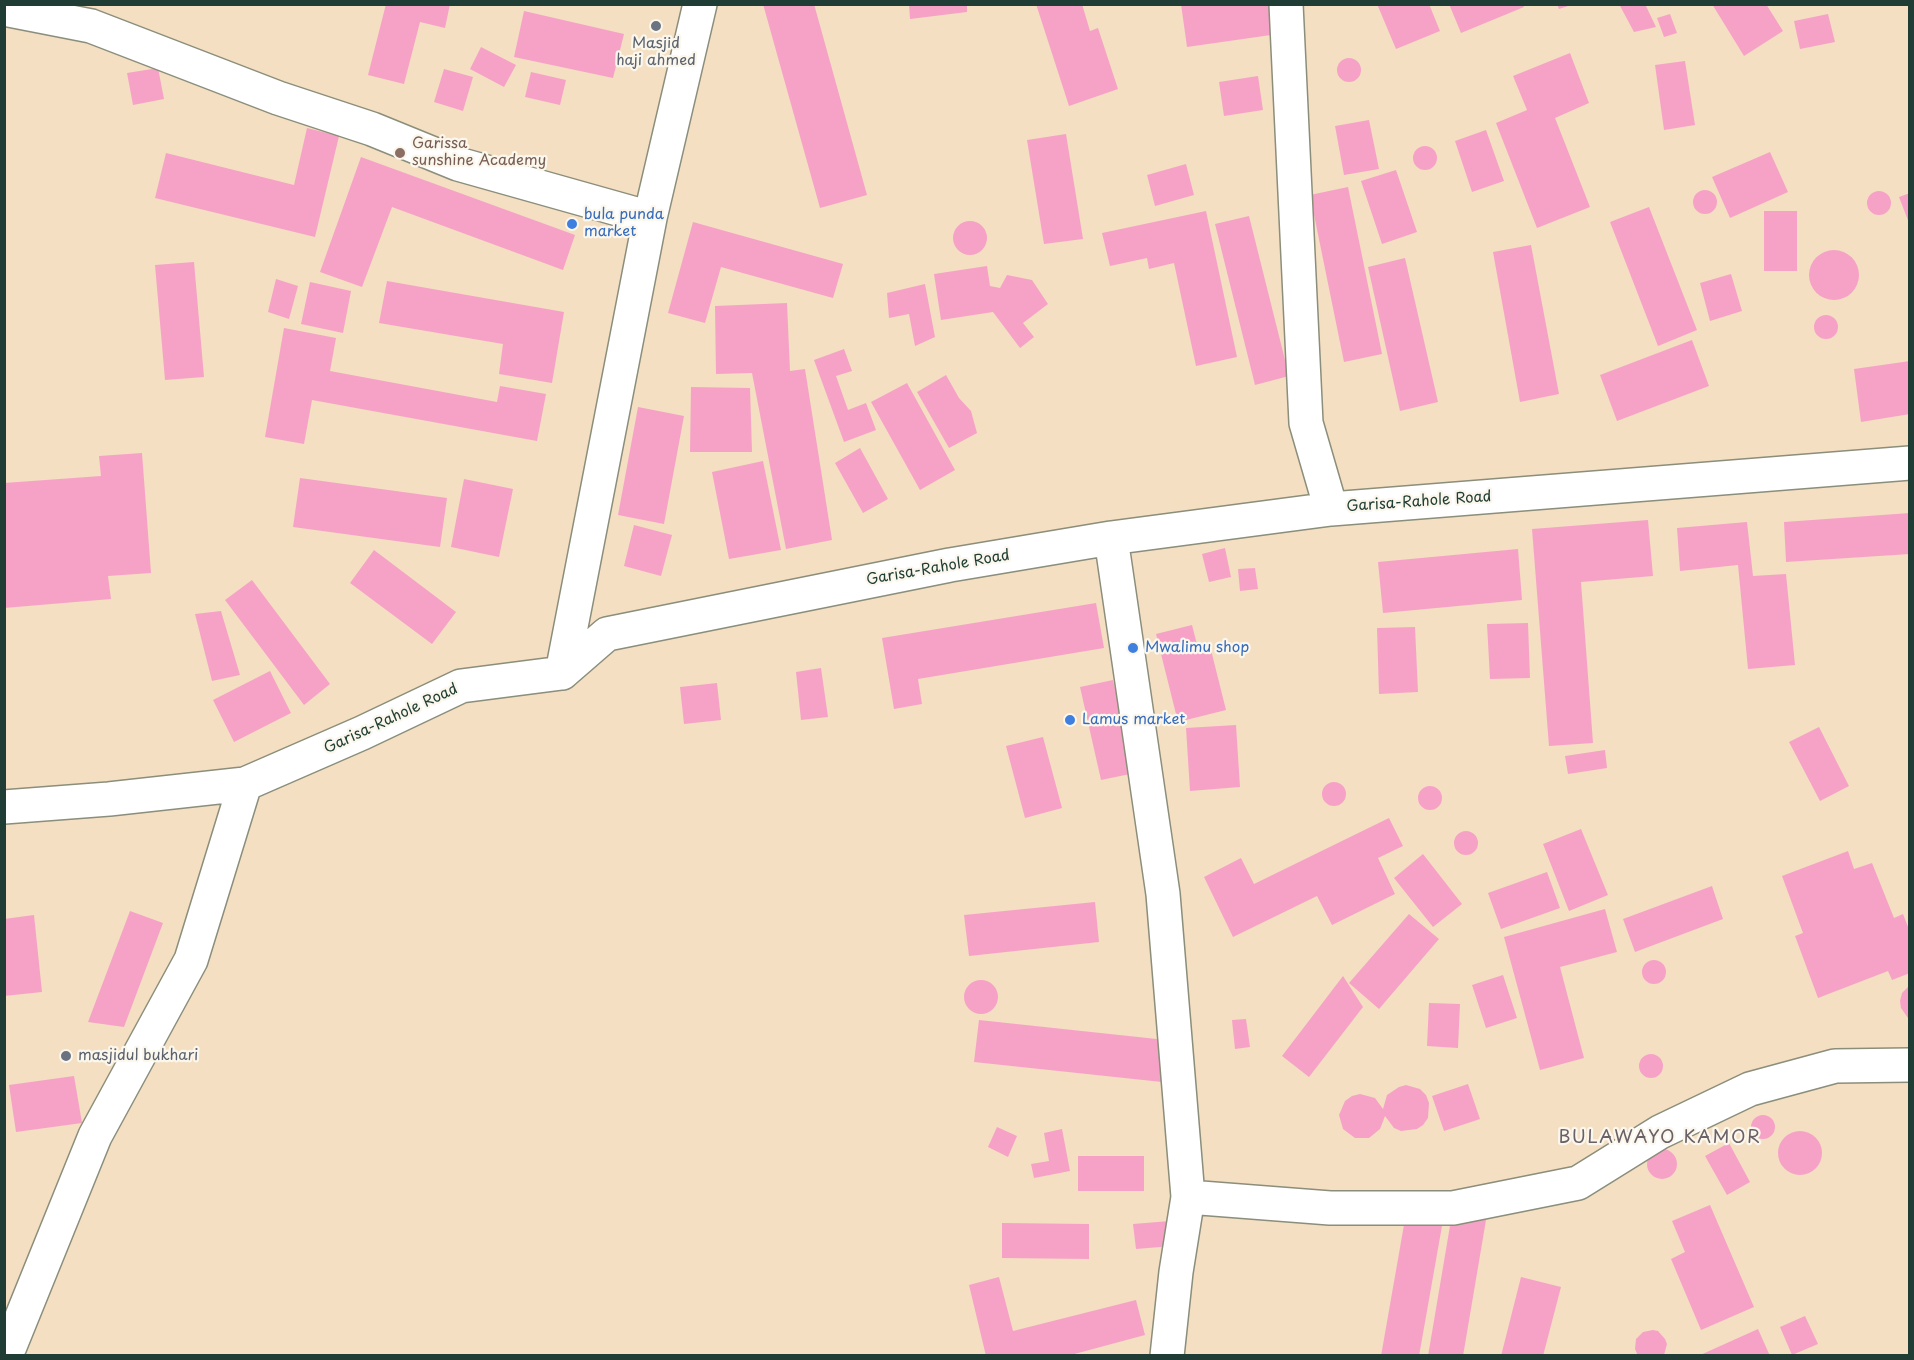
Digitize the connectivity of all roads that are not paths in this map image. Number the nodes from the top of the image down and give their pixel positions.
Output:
1 (700, 4) edge
2 (1286, 4) edge
3 (4, 9) edge
4 (650, 218) junction
5 (1910, 463) edge
6 (1331, 509) junction
7 (1111, 538) junction
8 (562, 673) junction
9 (245, 784) junction
10 (4, 807) edge
11 (1910, 1065) edge
12 (1188, 1197) junction
13 (4, 1355) edge
14 (1167, 1356) edge

1 - 4 street
2 - 6 street
3 - 4 street
4 - 8 street
5 - 6 street, Garisa-Rahole Road
6 - 7 street, Garisa-Rahole Road
7 - 8 street, Garisa-Rahole Road
7 - 12 street
8 - 9 street, Garisa-Rahole Road
9 - 10 street, Garisa-Rahole Road
9 - 13 street
11 - 12 street
12 - 14 street

